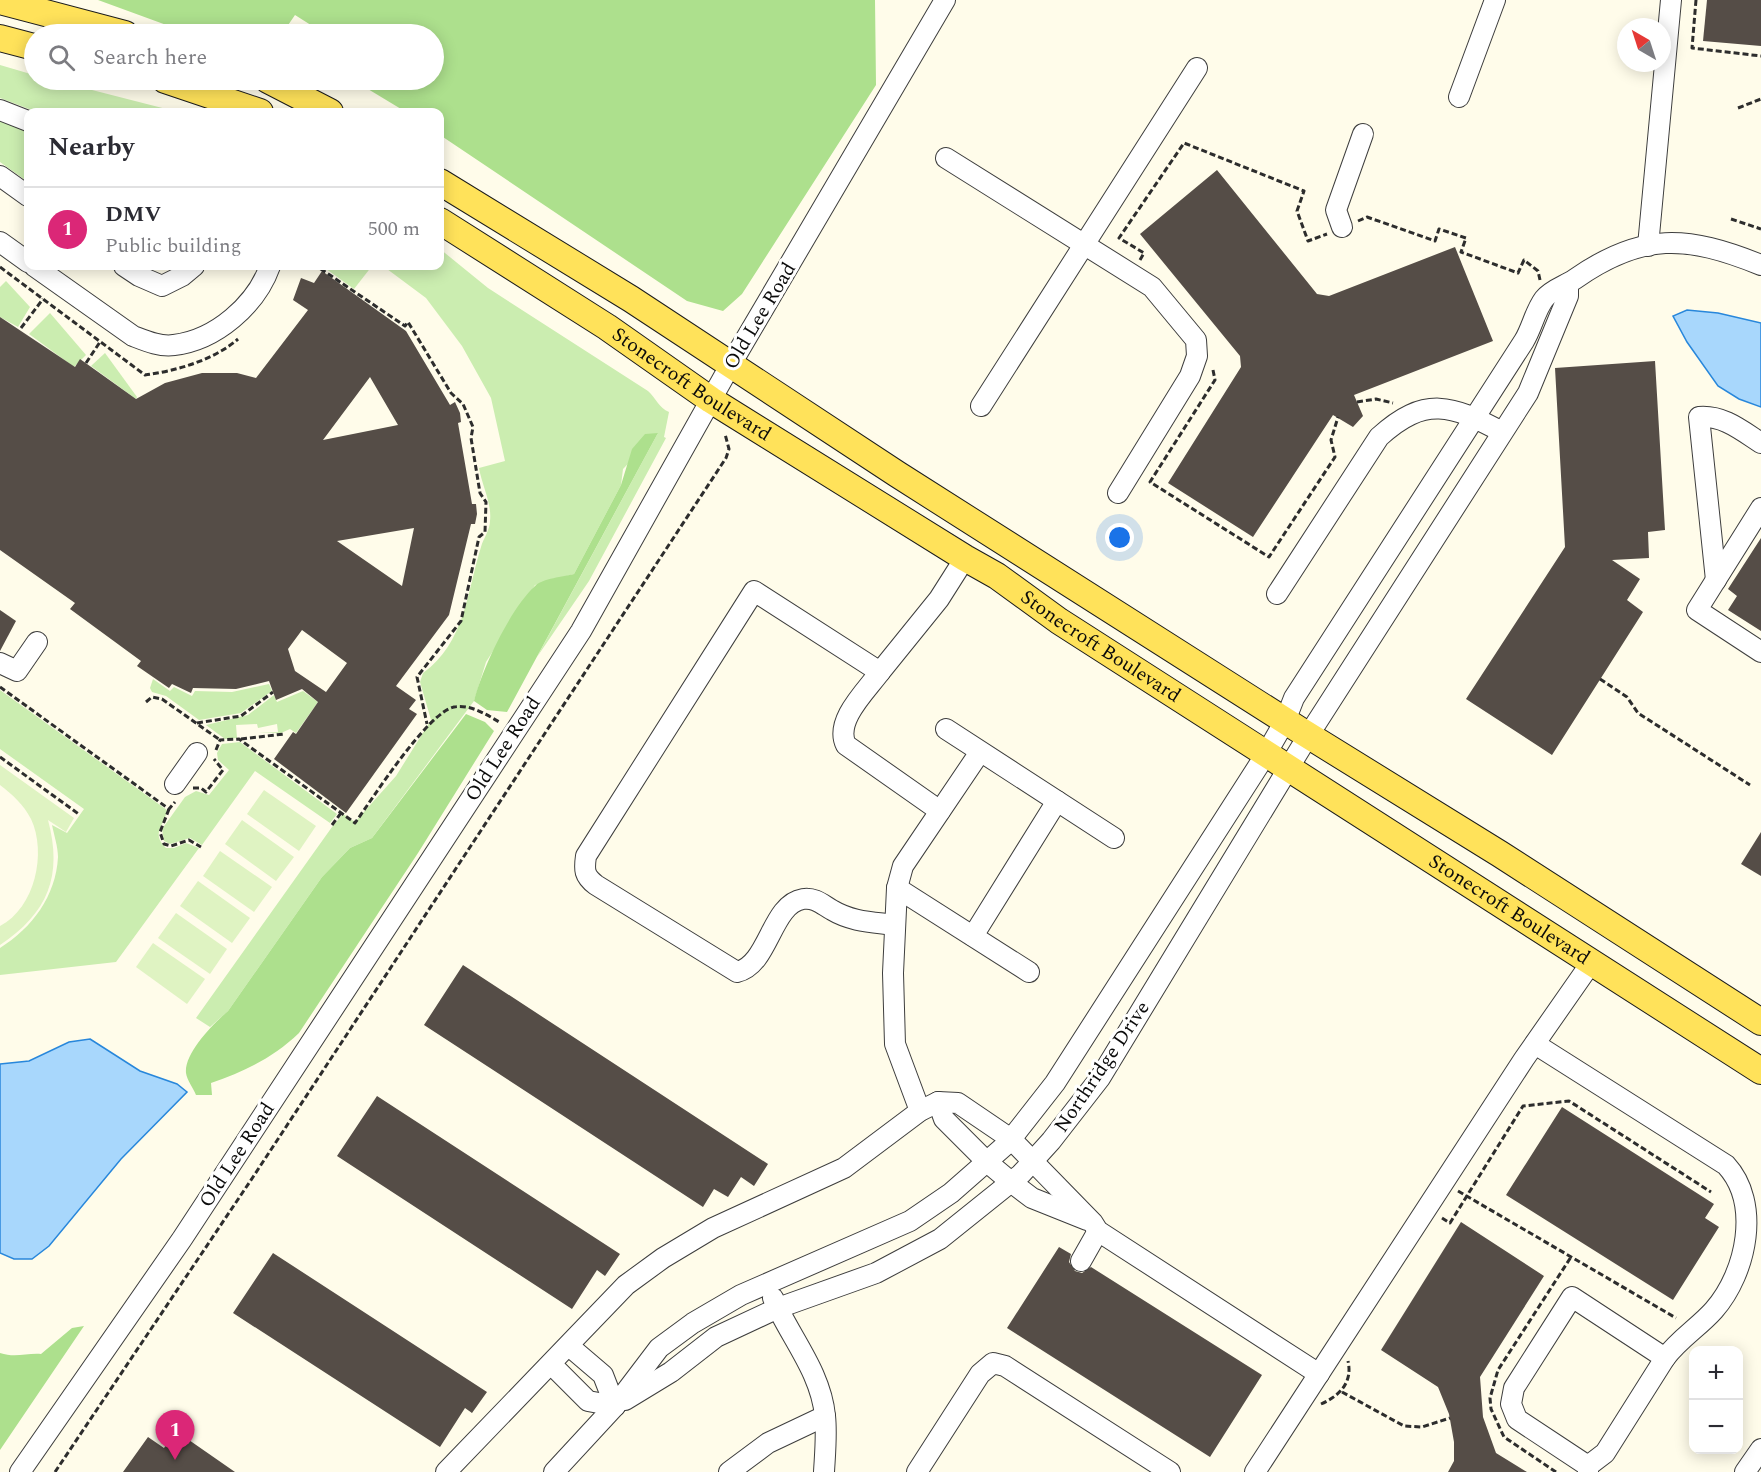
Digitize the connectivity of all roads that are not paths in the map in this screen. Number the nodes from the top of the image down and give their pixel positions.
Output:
1 (945, 0) edge
2 (1495, 0) edge
3 (1671, 0) edge
4 (0, 1) edge
5 (87, 24) edge
6 (0, 38) edge
7 (24, 44) edge
8 (1197, 68) dead end
9 (195, 90) edge
10 (267, 90) edge
11 (289, 90) edge
12 (1459, 97) dead end
13 (248, 108) edge
14 (261, 108) edge
15 (322, 108) edge
16 (0, 110) edge
17 (24, 119) edge
18 (1363, 134) dead end
19 (946, 158) dead end
20 (0, 176) edge
21 (444, 184) edge
22 (24, 193) edge
23 (444, 224) edge
24 (1342, 227) road end
25 (0, 242) edge
26 (1083, 245) junction
27 (1648, 246) junction
28 (24, 259) edge
29 (1761, 265) edge
30 (40, 270) edge
31 (130, 270) edge
32 (188, 270) edge
33 (268, 270) edge
34 (1568, 284) junction
35 (730, 364) junction
36 (711, 400) junction
37 (981, 406) dead end
38 (1475, 417) junction
39 (1502, 432) junction
40 (1761, 443) edge
41 (1118, 493) dead end
42 (1761, 508) edge
43 (965, 558) junction
44 (1716, 580) junction
45 (1277, 594) dead end
46 (37, 642) dead end
47 (1761, 652) edge
48 (0, 663) edge
49 (880, 672) junction
50 (1286, 721) junction
51 (946, 729) dead end
52 (1308, 736) junction
53 (980, 752) junction
54 (197, 753) dead end
55 (1266, 754) junction
56 (1289, 768) junction
57 (175, 784) dead end
58 (1057, 801) junction
59 (940, 812) junction
60 (1114, 838) dead end
61 (897, 888) junction
62 (895, 925) junction
63 (973, 936) junction
64 (1591, 963) junction
65 (1029, 972) dead end
66 (1759, 1020) edge
67 (1535, 1044) junction
68 (1761, 1073) edge
69 (938, 1102) junction
70 (920, 1111) junction
71 (1011, 1139) junction
72 (1034, 1160) junction
73 (987, 1162) junction
74 (1011, 1182) junction
75 (1096, 1227) junction
76 (1081, 1261) dead end
77 (767, 1284) junction
78 (778, 1308) junction
79 (569, 1346) junction
80 (1665, 1358) junction
81 (552, 1365) junction
82 (1319, 1374) junction
83 (615, 1406) junction
84 (825, 1416) junction
85 (1761, 1449) edge
86 (1588, 1469) edge
87 (20, 1472) edge
88 (447, 1472) edge
89 (554, 1472) edge
90 (729, 1472) edge
91 (824, 1472) edge
92 (917, 1472) edge
93 (1170, 1472) edge
94 (1255, 1472) edge
95 (1744, 1472) edge

1 - 35 street, Old Lee Road
2 - 12 street
3 - 27 street
4 - 5 main road
6 - 7 main road
8 - 26 street
9 - 13 main road
10 - 14 street
11 - 15 main road
16 - 17 street
18 - 24 street
19 - 26 street
20 - 22 street
21 - 35 main road, Stonecroft Boulevard
23 - 36 main road, Stonecroft Boulevard
25 - 28 street
26 - 37 street
26 - 41 street
27 - 29 street, Northridge Drive
27 - 34 street, Northridge Drive
30 - 33 street
31 - 32 street
34 - 38 street, Northridge Drive
34 - 39 street, Northridge Drive
35 - 36 street, Old Lee Road
35 - 50 main road, Stonecroft Boulevard
36 - 43 main road, Stonecroft Boulevard
36 - 87 street, Old Lee Road
38 - 39 street
38 - 45 street
38 - 50 street, Northridge Drive
39 - 52 street, Northridge Drive
40 - 44 street
42 - 44 street
43 - 49 street
43 - 55 main road, Stonecroft Boulevard
44 - 47 street
46 - 48 street
49 - 59 street
49 - 62 street
50 - 52 main road, Stonecroft Boulevard
50 - 55 street, Northridge Drive
51 - 53 street
52 - 56 street, Northridge Drive
52 - 66 main road, Stonecroft Boulevard
53 - 58 street
53 - 59 street
54 - 57 street
55 - 56 main road, Stonecroft Boulevard
55 - 71 street, Northridge Drive
56 - 64 main road, Stonecroft Boulevard
56 - 72 street, Northridge Drive
58 - 60 street
58 - 63 street
59 - 61 street
61 - 62 street
61 - 63 street
62 - 70 street
63 - 65 street
64 - 67 street
64 - 68 main road, Stonecroft Boulevard
67 - 80 street
67 - 82 street
69 - 70 street
69 - 71 street
69 - 73 street
70 - 79 street
71 - 72 street
71 - 73 street, Northridge Drive
72 - 74 street, Northridge Drive
72 - 75 street
73 - 74 street
73 - 77 street, Northridge Drive
74 - 75 street
74 - 78 street, Northridge Drive
75 - 76 street
75 - 82 street
77 - 78 street
77 - 83 street, Northridge Drive
78 - 83 street, Northridge Drive
78 - 84 street
79 - 81 street
79 - 83 street
80 - 86 street
80 - 86 street
81 - 83 street
81 - 88 street
82 - 94 street
83 - 89 street, Northridge Drive
84 - 90 street
84 - 91 street
85 - 95 street
92 - 93 street

